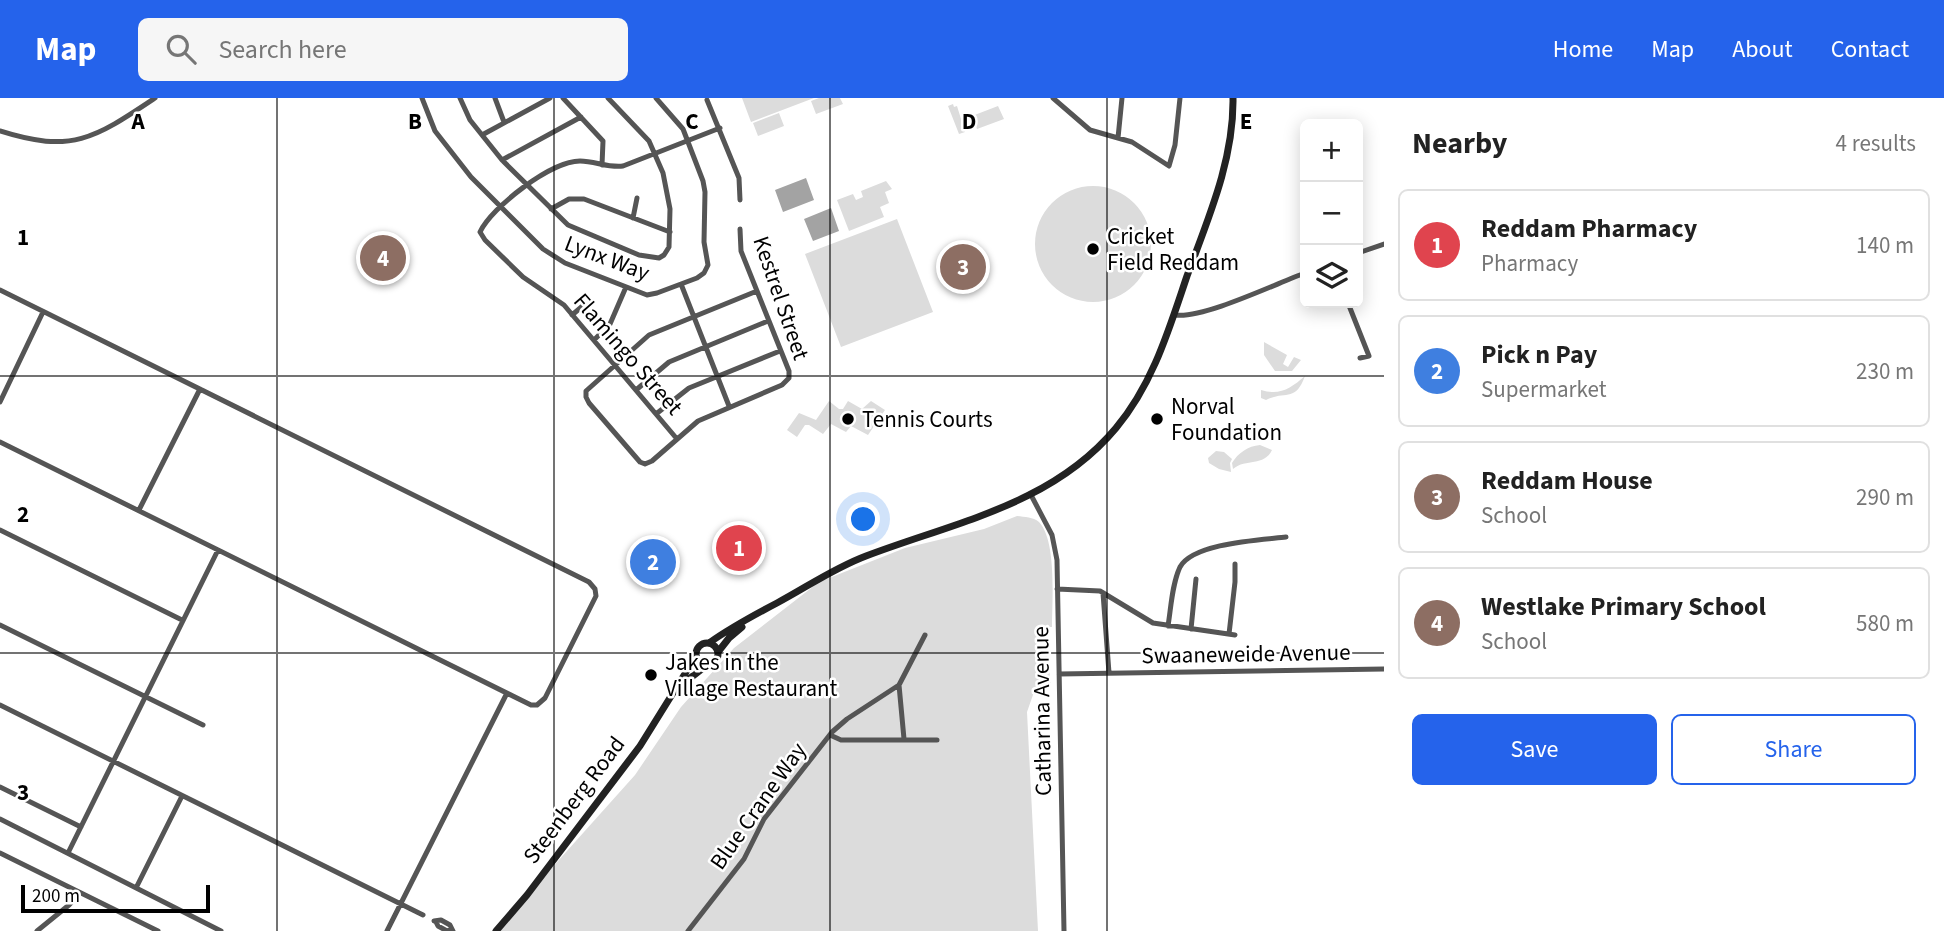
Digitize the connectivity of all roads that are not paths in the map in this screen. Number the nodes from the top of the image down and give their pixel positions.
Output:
1 (155, 98) edge
2 (422, 98) edge
3 (460, 98) edge
4 (495, 98) edge
5 (550, 98) edge
6 (563, 98) edge
7 (608, 98) edge
8 (656, 98) edge
9 (1053, 98) edge
10 (1122, 98) edge
11 (1180, 98) edge
12 (1233, 98) edge
13 (708, 100) dead end
14 (581, 117) junction
15 (504, 122) junction
16 (720, 128) junction
17 (0, 131) edge
18 (482, 135) junction
19 (1118, 138) junction
20 (688, 141) junction
21 (656, 154) junction
22 (502, 160) junction
23 (602, 165) junction
24 (526, 185) junction
25 (637, 198) dead end
26 (740, 200) dead end
27 (501, 208) junction
28 (551, 209) junction
29 (633, 218) junction
30 (740, 229) dead end
31 (670, 232) junction
32 (1384, 244) edge
33 (1363, 251) edge
34 (1300, 274) edge
35 (681, 284) junction
36 (626, 288) junction
37 (0, 290) edge
38 (757, 291) junction
39 (584, 304) dead end
40 (1350, 308) edge
41 (43, 312) junction
42 (572, 315) junction
43 (1175, 315) junction
44 (694, 317) junction
45 (768, 321) junction
46 (594, 340) junction
47 (705, 347) junction
48 (780, 351) junction
49 (1360, 358) dead end
50 (615, 365) junction
51 (717, 377) junction
52 (200, 389) junction
53 (636, 390) junction
54 (0, 402) edge
55 (729, 406) junction
56 (656, 414) junction
57 (677, 439) junction
58 (0, 442) edge
59 (1031, 495) junction
60 (139, 510) junction
61 (0, 530) edge
62 (1286, 537) dead end
63 (218, 550) junction
64 (1235, 564) dead end
65 (1196, 579) dead end
66 (1057, 589) junction
67 (1103, 593) junction
68 (777, 603) junction
69 (182, 620) junction
70 (0, 625) edge
71 (1168, 626) junction
72 (1191, 629) junction
73 (925, 635) dead end
74 (709, 643) junction
75 (718, 652) junction
76 (696, 656) junction
77 (707, 665) junction
78 (1384, 669) edge
79 (1109, 673) junction
80 (1059, 674) junction
81 (900, 685) junction
82 (677, 689) junction
83 (506, 694) junction
84 (145, 697) junction
85 (0, 705) edge
86 (203, 725) dead end
87 (830, 735) junction
88 (904, 739) junction
89 (937, 740) dead end
90 (114, 762) junction
91 (0, 786) edge
92 (182, 796) junction
93 (0, 819) edge
94 (81, 827) junction
95 (0, 853) edge
96 (68, 853) junction
97 (137, 887) junction
98 (80, 893) junction
99 (401, 904) junction
100 (423, 915) dead end
101 (435, 921) dead end
102 (451, 928) edge
103 (37, 931) edge
104 (158, 931) edge
105 (221, 931) edge
106 (387, 931) edge
107 (496, 931) edge
108 (688, 931) edge
109 (1064, 931) edge

1 - 17 street
2 - 27 street, Lynx Way
3 - 18 street
4 - 15 street
5 - 15 street
6 - 14 street
7 - 21 street
8 - 20 street, Lynx Way
9 - 19 street
10 - 19 street
11 - 19 street
12 - 43 main road
13 - 16 street
14 - 22 street
14 - 23 street
15 - 18 street
16 - 20 street
16 - 26 street
18 - 22 street
20 - 21 street
20 - 35 street, Lynx Way
21 - 23 street
21 - 31 street
22 - 24 street
23 - 24 street
24 - 27 street
24 - 28 street
25 - 29 street
27 - 36 street, Lynx Way
27 - 42 street, Flamingo Street
28 - 29 street
28 - 31 street
29 - 31 street
30 - 38 street, Kestrel Street
32 - 33 street
34 - 43 street
35 - 36 street, Lynx Way
35 - 44 street
36 - 46 street
37 - 41 street
38 - 44 street
38 - 45 street, Kestrel Street
39 - 42 street
40 - 49 street
41 - 52 street
41 - 54 street
42 - 46 street, Flamingo Street
43 - 59 main road
44 - 47 street
44 - 50 street
45 - 47 street
45 - 48 street, Kestrel Street
46 - 50 street, Flamingo Street
47 - 51 street
47 - 53 street
48 - 51 street
48 - 55 street, Kestrel Street
50 - 53 street, Flamingo Street
50 - 57 street
51 - 55 street
51 - 56 street
52 - 60 street
52 - 83 street
53 - 56 street, Flamingo Street
55 - 57 street
56 - 57 street, Flamingo Street
58 - 60 street
59 - 66 street, Catharina Avenue
59 - 68 main road
60 - 63 street
61 - 69 street
62 - 71 street
63 - 69 street
63 - 83 street
64 - 72 street
65 - 72 street
66 - 67 street
66 - 80 street, Catharina Avenue
67 - 71 street
67 - 79 street, Swaaneweide Avenue
68 - 74 main road
68 - 75 main road
69 - 84 street
70 - 84 street
71 - 72 street
73 - 81 street
74 - 75 main road
74 - 76 main road
75 - 77 main road
76 - 77 main road
76 - 82 main road, Steenberg Road
77 - 82 main road, Steenberg Road
78 - 79 street, Swaaneweide Avenue
79 - 80 street, Swaaneweide Avenue
80 - 109 street, Catharina Avenue
81 - 87 street, Blue Crane Way
81 - 88 street
82 - 107 main road, Steenberg Road
83 - 99 street
84 - 86 street
84 - 90 street
85 - 90 street
87 - 88 street
87 - 108 street, Blue Crane Way
88 - 89 street
90 - 92 street
90 - 94 street
91 - 94 street
92 - 97 street
92 - 99 street
93 - 96 street
94 - 96 street
95 - 98 street
96 - 97 street
97 - 105 street
98 - 103 street
98 - 104 street
99 - 100 street
99 - 106 street
101 - 102 street

